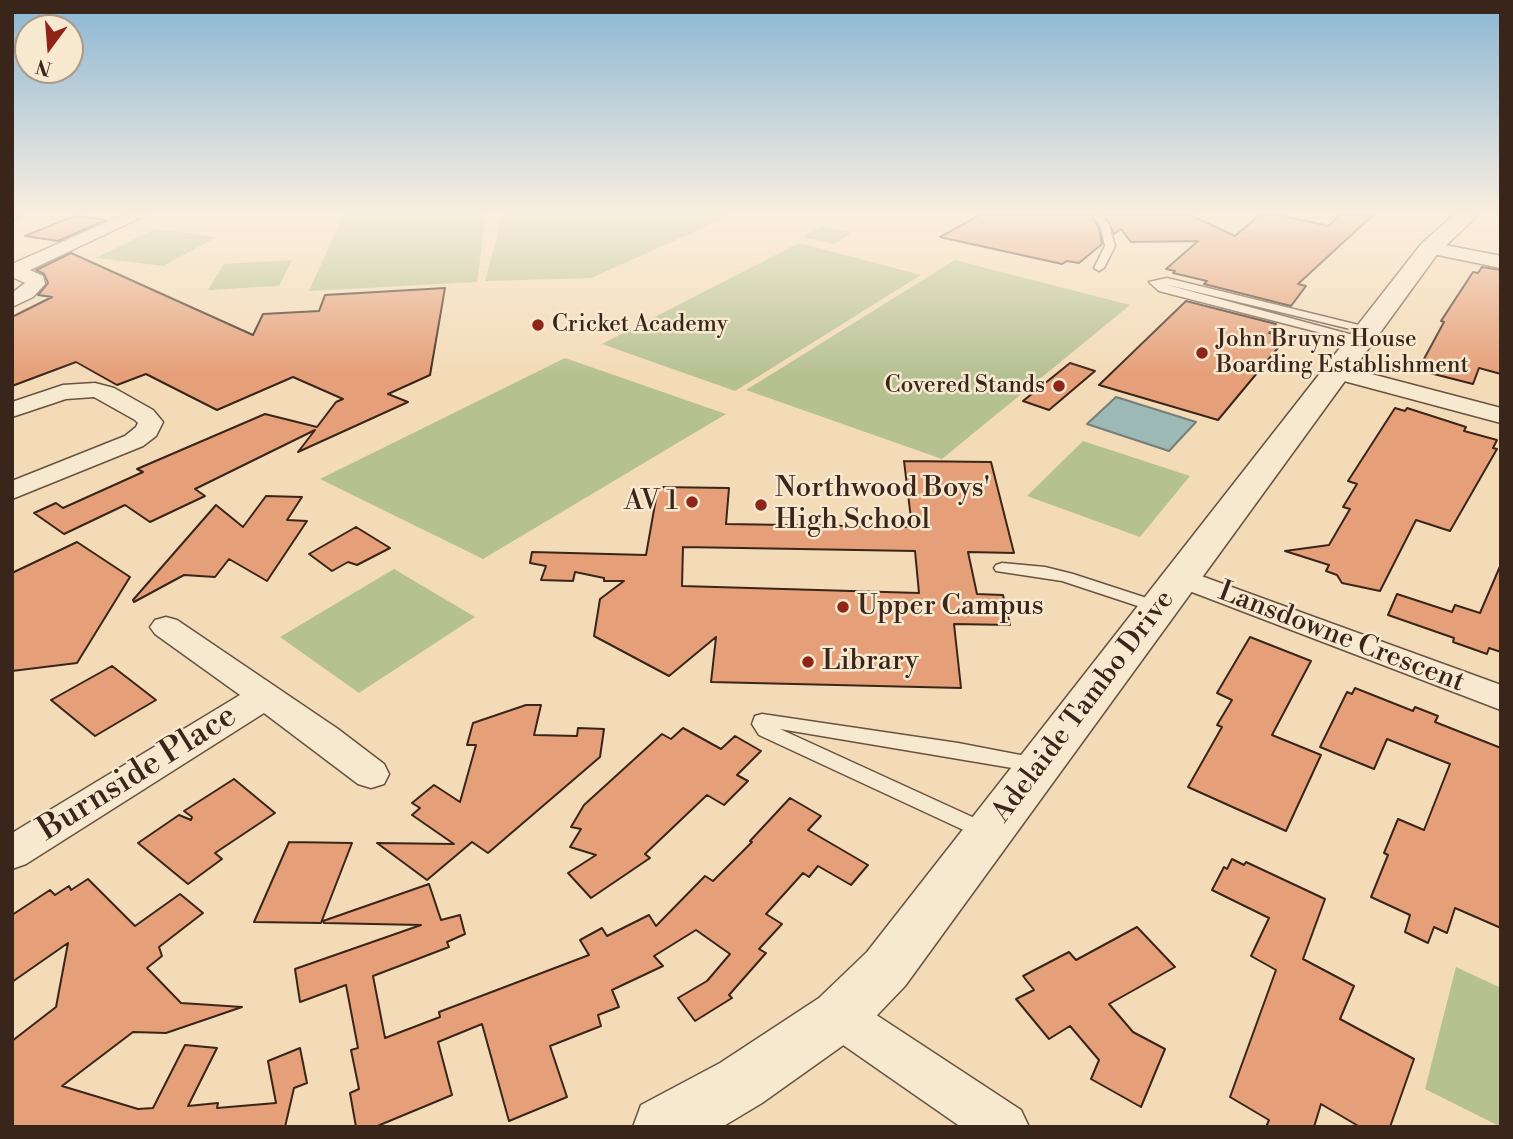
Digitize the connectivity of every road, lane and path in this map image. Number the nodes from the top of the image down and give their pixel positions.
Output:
1 (1417, 268) edge
2 (14, 270) edge
3 (12, 301) edge
4 (1364, 335) junction
5 (1337, 372) junction
6 (12, 410) edge
7 (1501, 416) edge
8 (12, 491) edge
9 (1002, 568) dead end
10 (1182, 578) junction
11 (1159, 608) junction
12 (166, 627) dead end
13 (265, 696) junction
14 (1501, 698) edge
15 (1038, 766) junction
16 (371, 774) dead end
17 (988, 833) junction
18 (12, 853) edge
19 (839, 1016) junction
20 (663, 1127) edge
21 (1004, 1127) edge

1 - 4 street, Adelaide Tambo Drive
2 - 3 street
4 - 4 lane
4 - 5 street, Adelaide Tambo Drive
5 - 7 street
5 - 10 street, Adelaide Tambo Drive
6 - 8 street
9 - 11 lane
10 - 11 street, Adelaide Tambo Drive
10 - 14 street, Lansdowne Crescent
11 - 15 street, Adelaide Tambo Drive
12 - 13 street, Burnside Place
13 - 16 street, Burnside Place
13 - 18 street, Burnside Place
15 - 17 street, Adelaide Tambo Drive
15 - 17 lane
17 - 19 street, Adelaide Tambo Drive
19 - 20 street, Adelaide Tambo Drive
19 - 21 street

